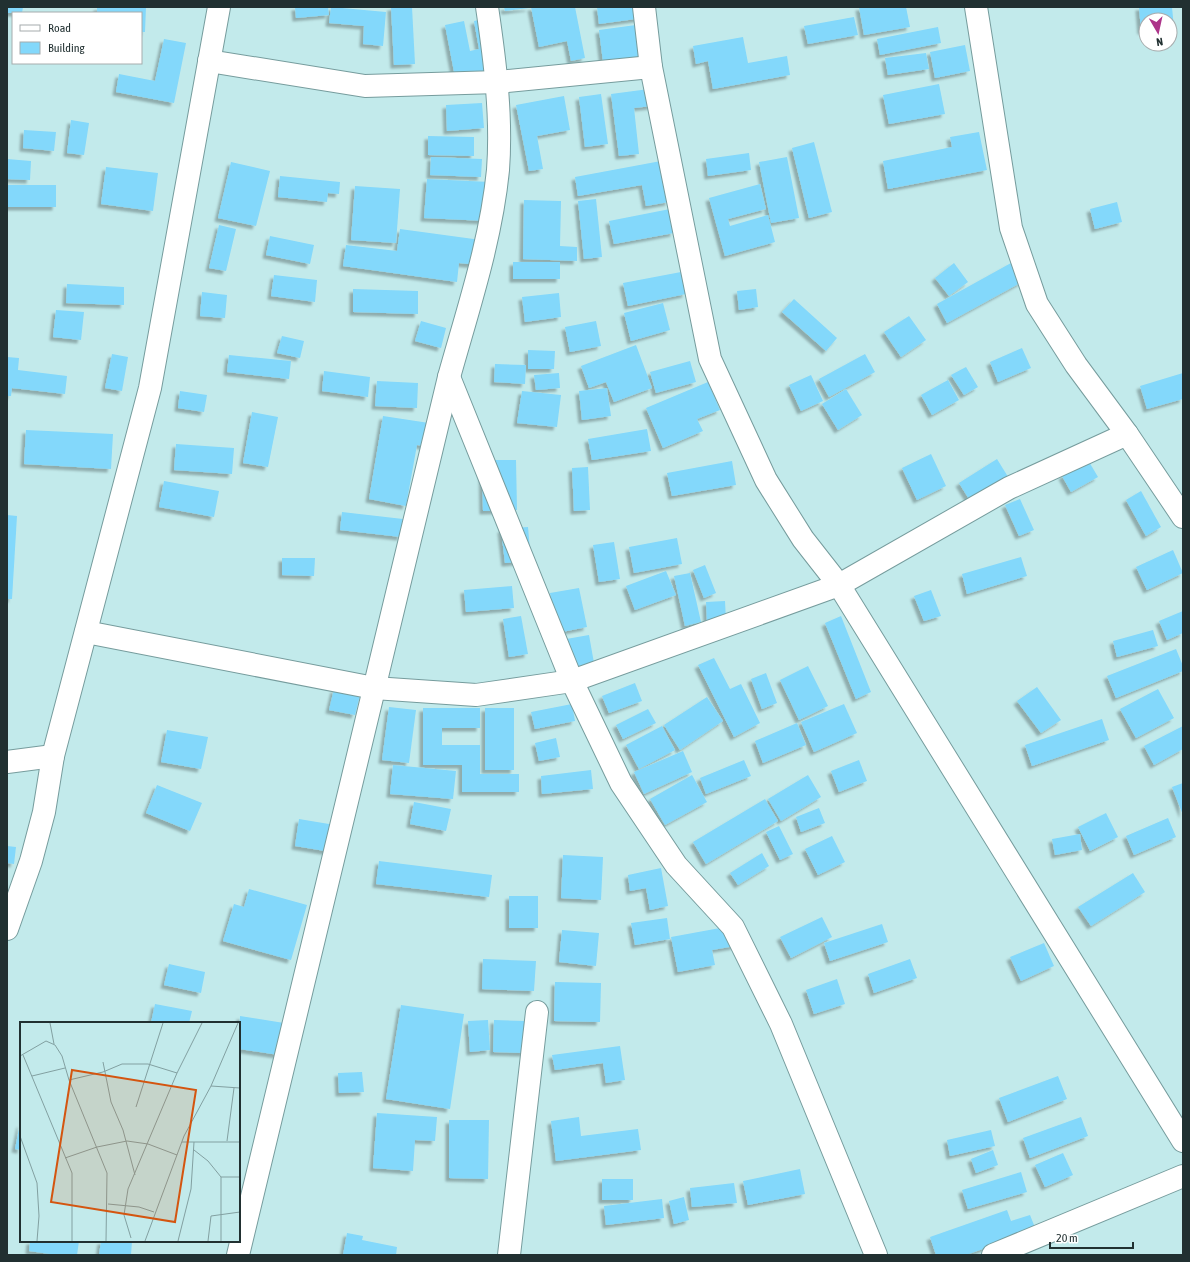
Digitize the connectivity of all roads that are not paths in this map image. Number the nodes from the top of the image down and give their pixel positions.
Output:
1 (219, 7) edge
2 (487, 7) edge
3 (644, 7) edge
4 (976, 7) edge
5 (209, 61) junction
6 (651, 67) junction
7 (498, 82) junction
8 (449, 377) junction
9 (1127, 434) junction
10 (1183, 517) edge
11 (839, 585) junction
12 (86, 632) junction
13 (572, 681) junction
14 (374, 688) junction
15 (53, 756) junction
16 (7, 762) edge
17 (7, 929) edge
18 (537, 1012) dead end
19 (1183, 1141) edge
20 (1183, 1176) edge
21 (238, 1255) edge
22 (509, 1255) edge
23 (876, 1255) edge
24 (993, 1255) edge

1 - 5 street
2 - 7 street
3 - 6 street
4 - 9 street
5 - 7 street
5 - 12 street
6 - 7 street
6 - 11 street
7 - 8 street
8 - 13 street
8 - 14 street
9 - 10 street
9 - 11 street
11 - 13 street
11 - 19 street
12 - 14 street
12 - 15 street
13 - 14 street
13 - 23 street
14 - 21 street
15 - 16 street
15 - 17 street
18 - 22 street
20 - 24 street

